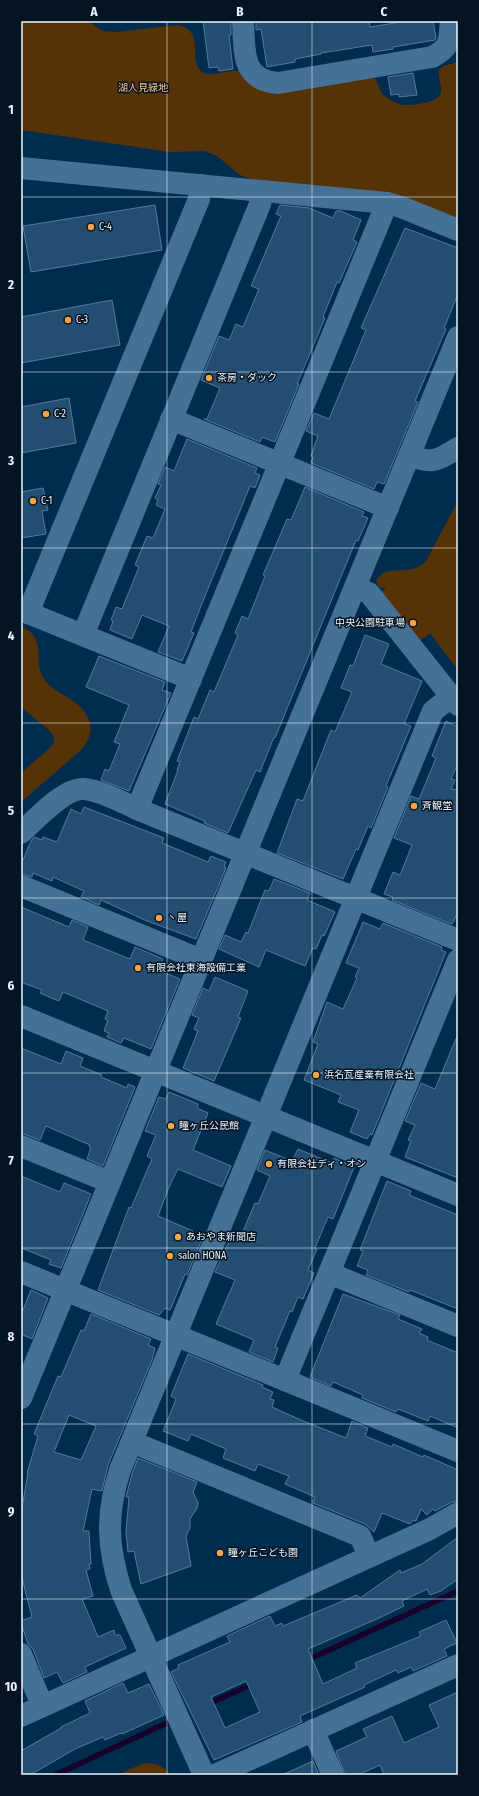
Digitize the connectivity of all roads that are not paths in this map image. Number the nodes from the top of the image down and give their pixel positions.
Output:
1 (243, 21) edge
2 (451, 21) edge
3 (21, 168) edge
4 (200, 185) junction
5 (262, 191) junction
6 (387, 203) junction
7 (458, 230) edge
8 (458, 337) edge
9 (171, 419) junction
10 (458, 448) edge
11 (410, 455) junction
12 (280, 464) junction
13 (388, 508) junction
14 (355, 587) junction
15 (24, 611) edge
16 (83, 635) junction
17 (190, 679) junction
18 (455, 701) edge
19 (137, 809) junction
20 (21, 832) edge
21 (246, 853) junction
22 (21, 886) edge
23 (356, 898) junction
24 (458, 940) edge
25 (201, 960) junction
26 (458, 960) edge
27 (21, 1016) edge
28 (155, 1071) junction
29 (266, 1117) junction
30 (21, 1146) edge
31 (375, 1161) junction
32 (110, 1182) junction
33 (458, 1195) edge
34 (21, 1272) edge
35 (329, 1273) junction
36 (65, 1290) junction
37 (458, 1326) edge
38 (176, 1335) junction
39 (285, 1380) junction
40 (21, 1397) edge
41 (132, 1442) junction
42 (458, 1451) edge
43 (458, 1514) edge
44 (369, 1556) junction
45 (21, 1654) edge
46 (150, 1656) junction
47 (458, 1665) edge
48 (42, 1705) junction
49 (21, 1716) edge
50 (313, 1730) junction
51 (204, 1775) edge
52 (215, 1775) edge
53 (333, 1775) edge

1 - 2 street
3 - 4 street
4 - 5 street
4 - 15 street
5 - 6 street
5 - 9 street
6 - 7 street
6 - 12 street
8 - 11 street
9 - 12 street
9 - 16 street
10 - 11 street
11 - 13 street
12 - 13 street
12 - 17 street
13 - 14 street
14 - 18 street
14 - 21 street
15 - 16 street
16 - 17 street
17 - 19 street
18 - 23 street
19 - 20 street
19 - 21 street
21 - 23 street
21 - 25 street
22 - 25 street
23 - 24 street
23 - 29 street
25 - 28 street
26 - 31 street
27 - 28 street
28 - 29 street
28 - 32 street
29 - 31 street
29 - 38 street
30 - 32 street
31 - 33 street
31 - 35 street
32 - 36 street
34 - 36 street
35 - 37 street
35 - 39 street
36 - 38 street
36 - 40 street
38 - 39 street
38 - 41 street
39 - 42 street
41 - 44 street
41 - 46 street
43 - 44 street
44 - 46 street
45 - 48 street
46 - 48 street
46 - 51 street
47 - 50 street
48 - 49 street
50 - 52 street
50 - 53 street

